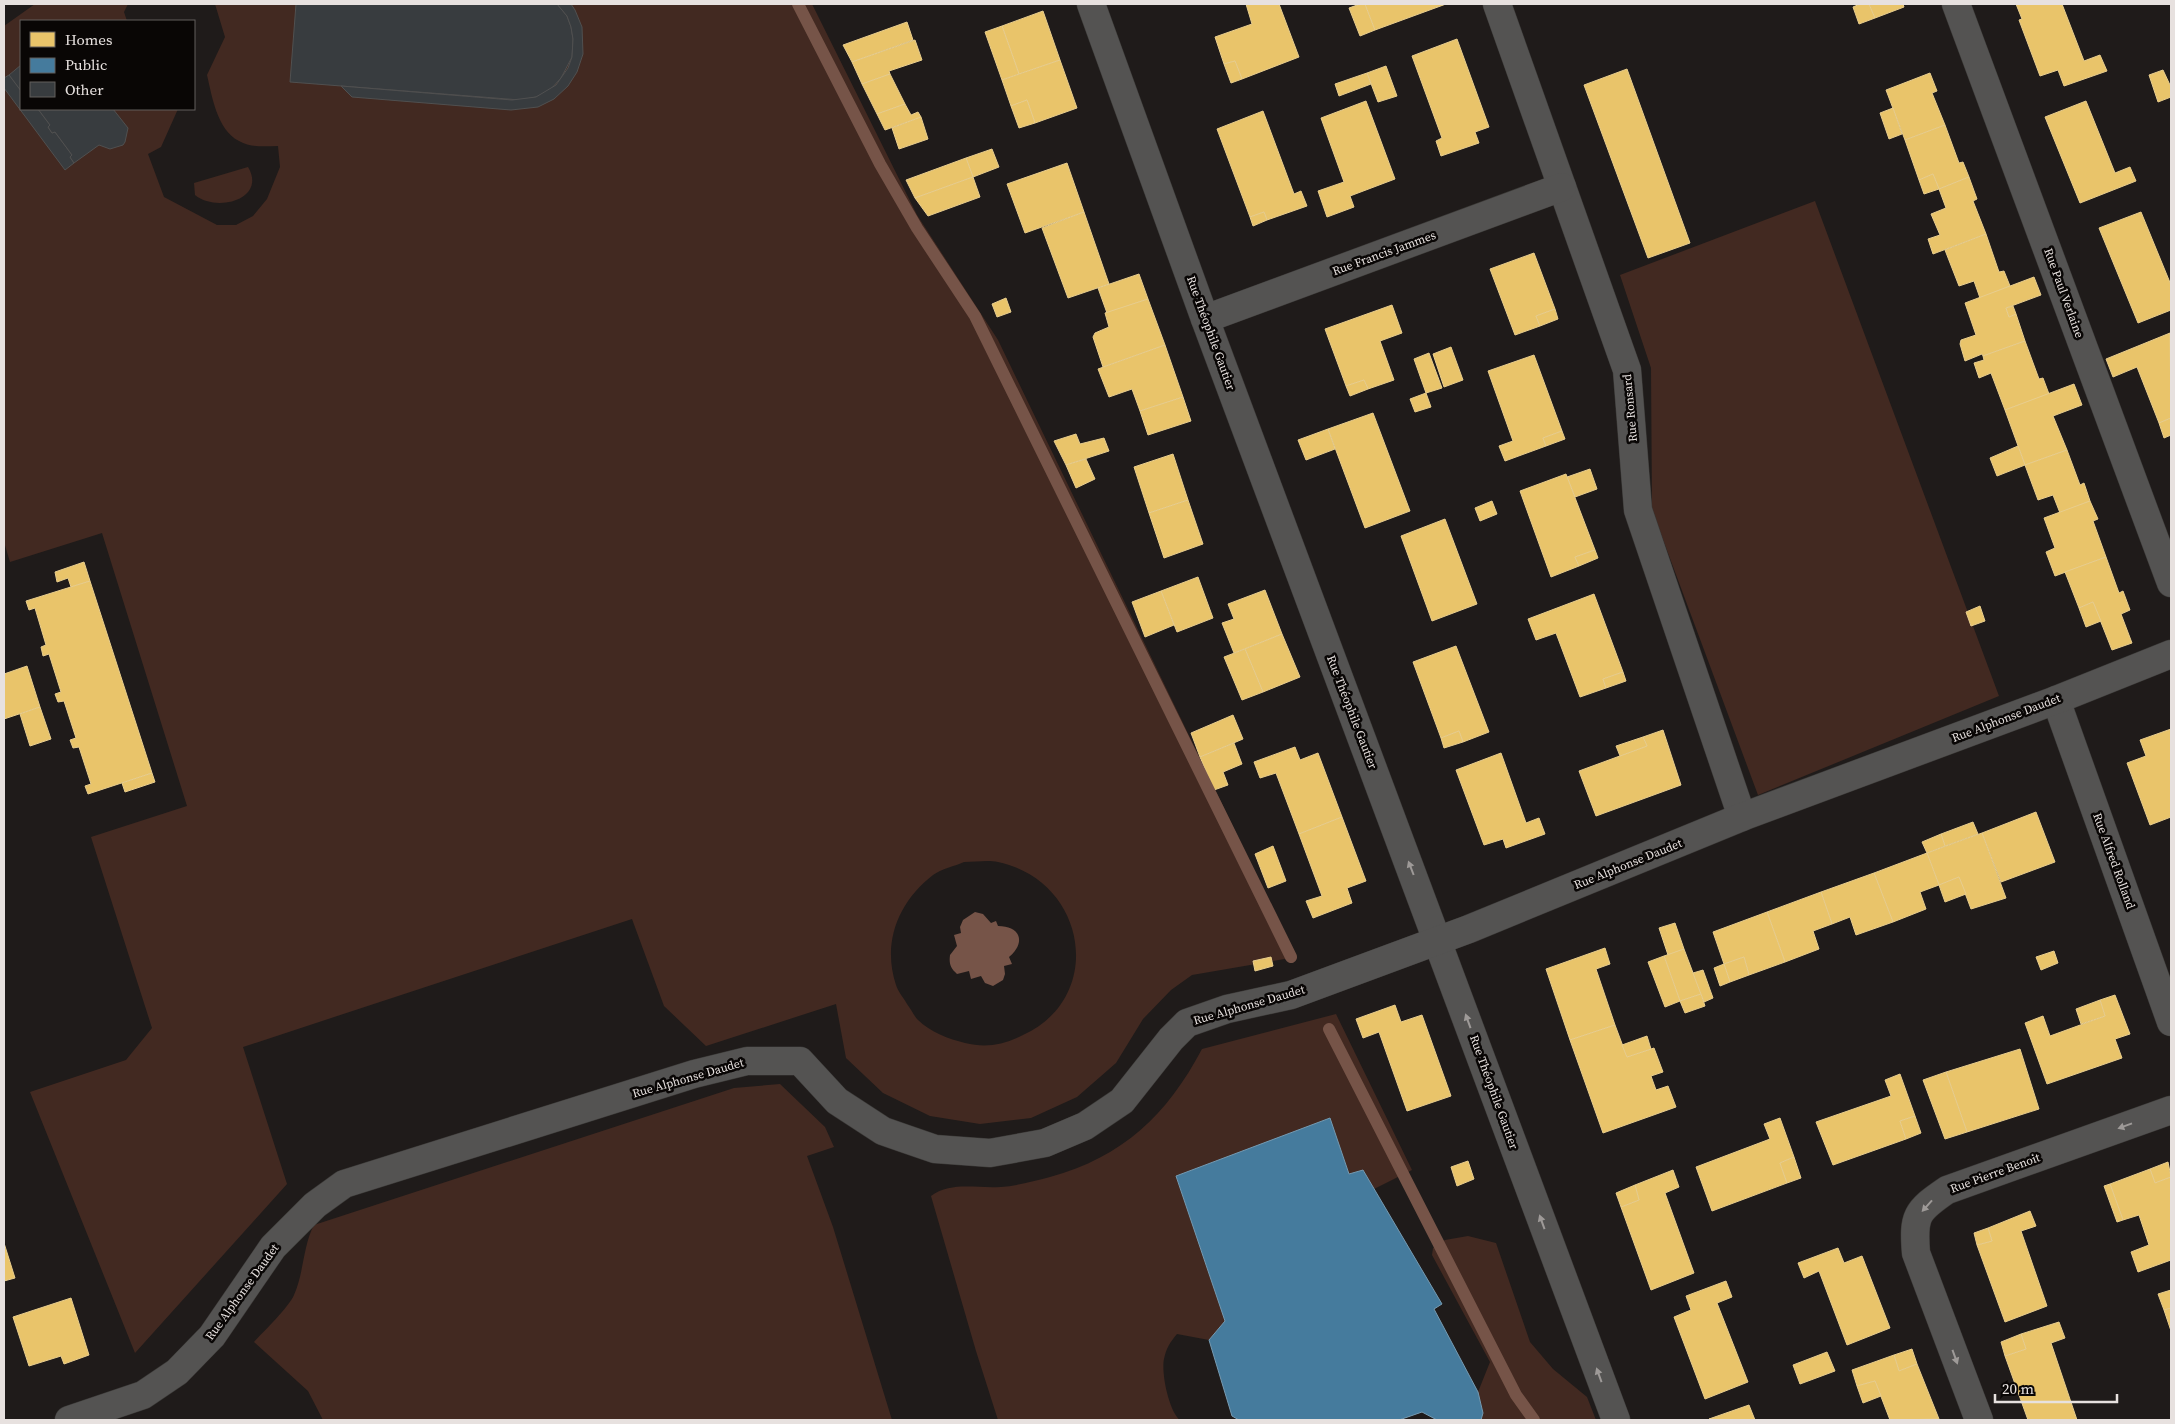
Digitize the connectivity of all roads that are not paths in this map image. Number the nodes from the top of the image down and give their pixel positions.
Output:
1 (1091, 4) edge
2 (1497, 4) edge
3 (1956, 4) edge
4 (1562, 187) junction
5 (1205, 318) junction
6 (2171, 583) edge
7 (2171, 654) edge
8 (2056, 700) junction
9 (1742, 817) junction
10 (1438, 940) junction
11 (2171, 1022) edge
12 (2171, 1110) edge
13 (69, 1420) edge
14 (1616, 1420) edge
15 (1979, 1420) edge

1 - 5 street, Rue Théophile Gautier
2 - 4 street, Rue Ronsard
3 - 6 street, Rue Paul Verlaine
4 - 5 street, Rue Francis Jammes
4 - 9 street, Rue Ronsard
10 -> 5 street, Rue Théophile Gautier
7 - 8 street, Rue Alphonse Daudet
8 - 9 street, Rue Alphonse Daudet
8 - 11 street, Rue Alfred Rolland
9 - 10 street, Rue Alphonse Daudet
10 - 13 street, Rue Alphonse Daudet
14 -> 10 street, Rue Théophile Gautier
12 -> 15 street, Rue Pierre Benoit

